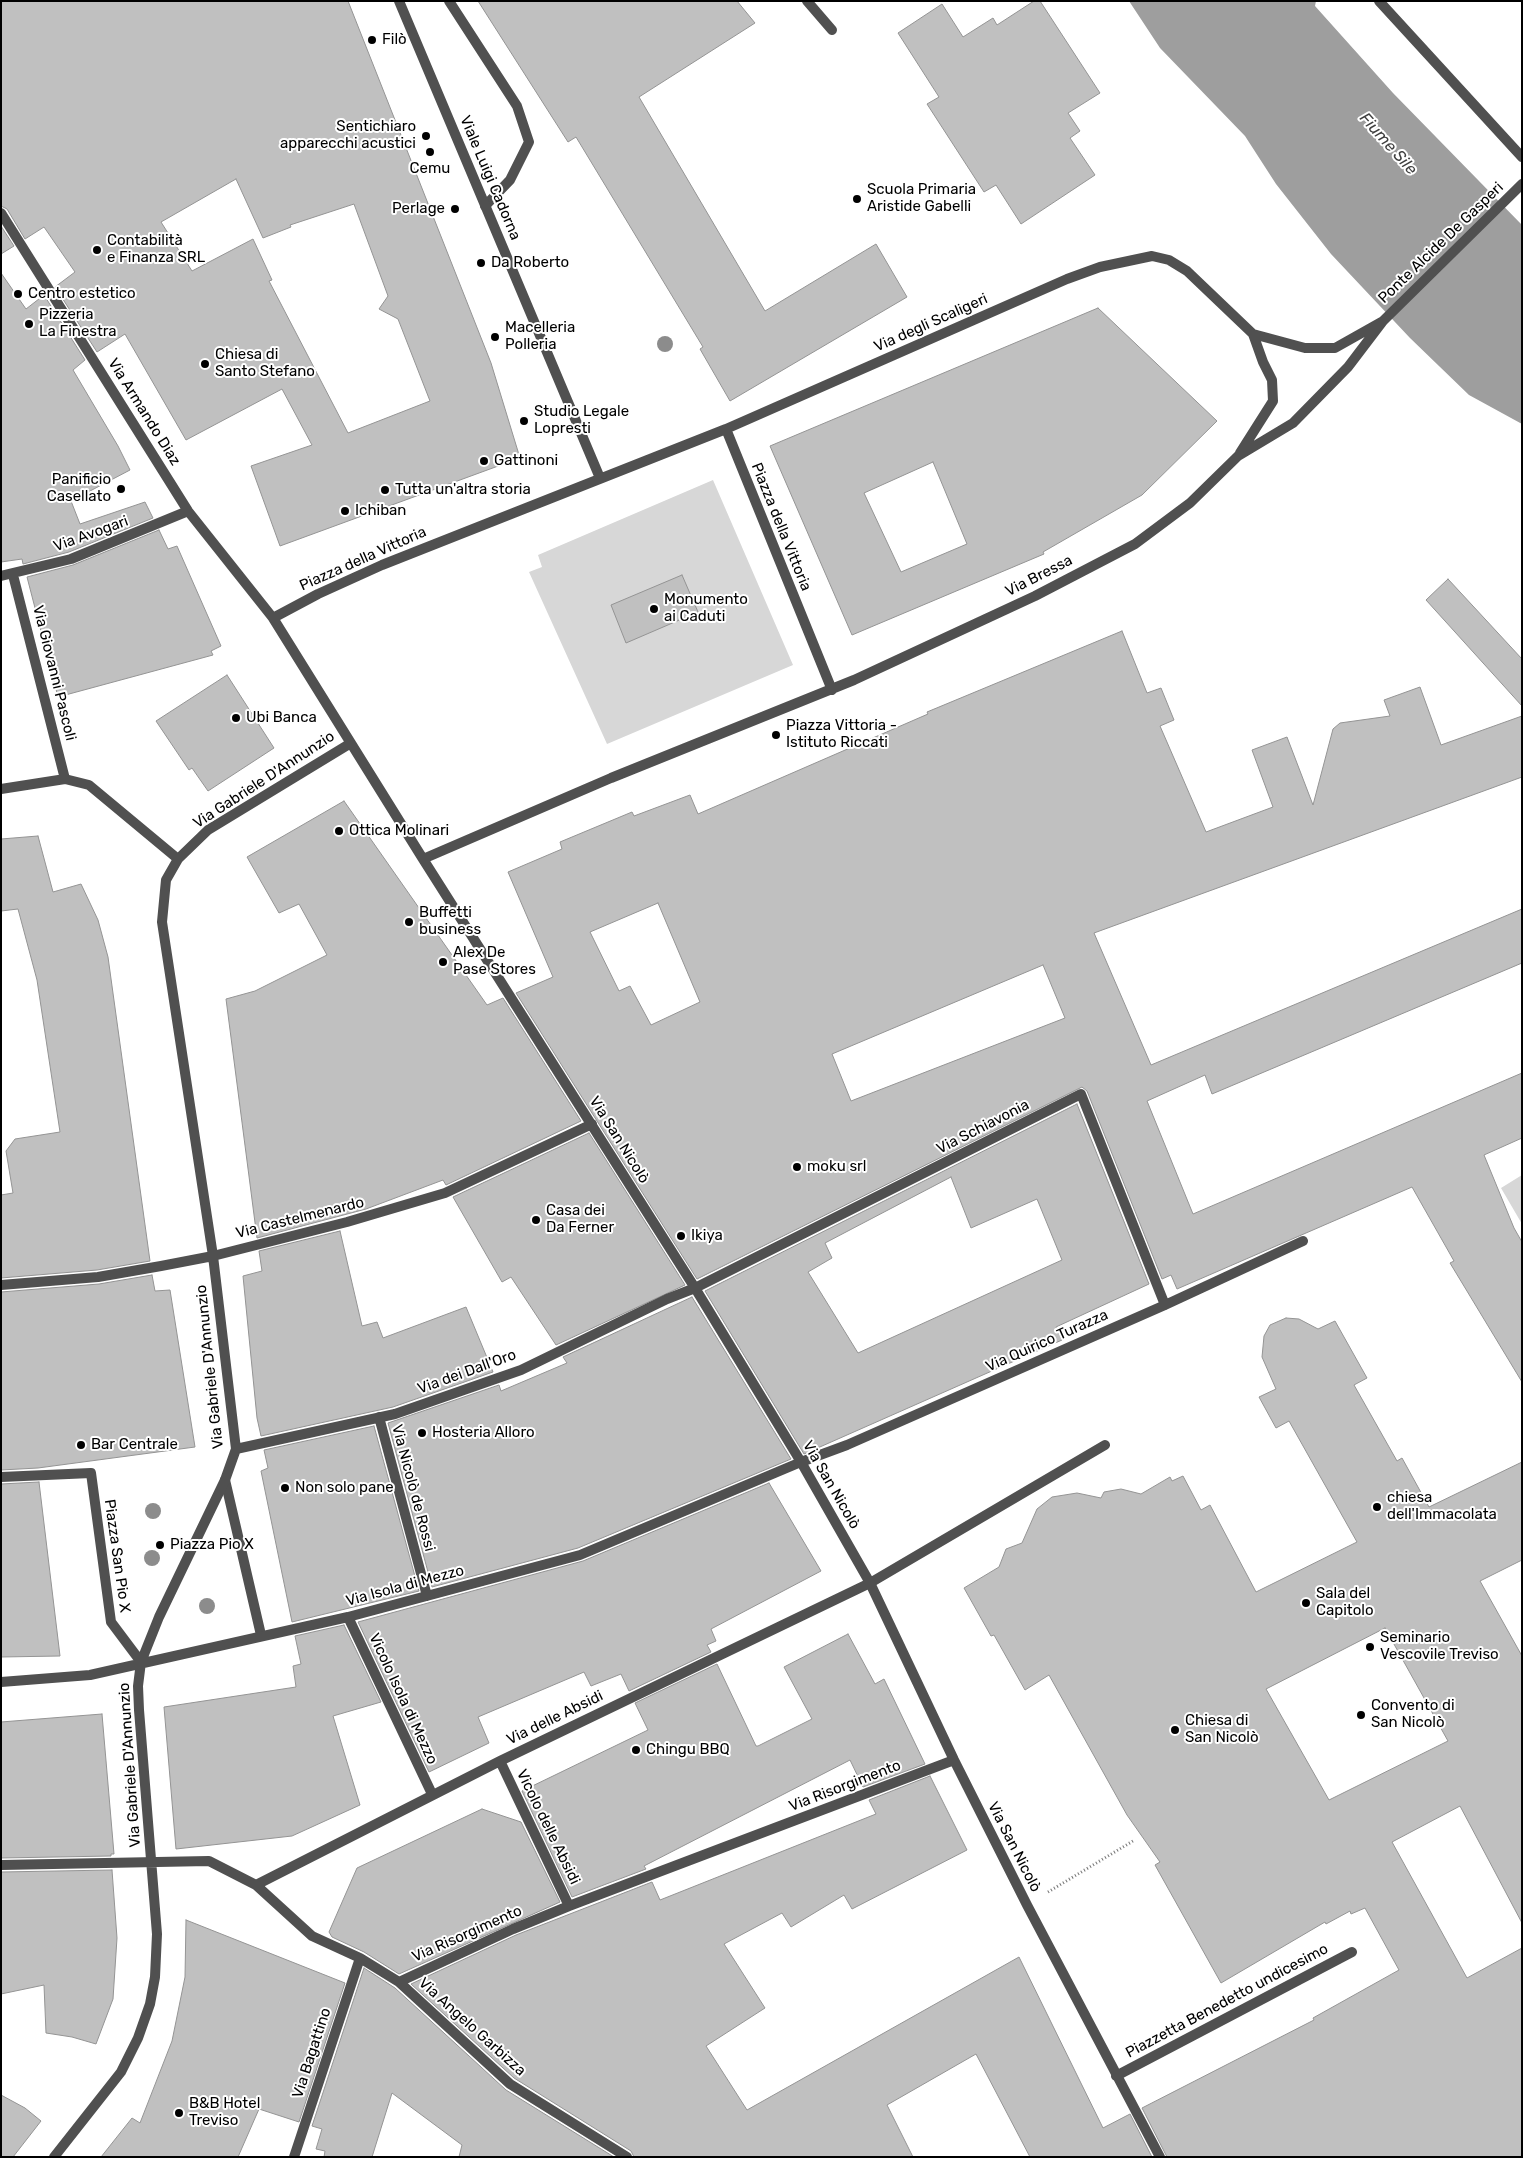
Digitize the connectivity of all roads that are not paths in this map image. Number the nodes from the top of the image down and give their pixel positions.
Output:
1 (399, 1) edge
2 (449, 1) edge
3 (807, 1) edge
4 (1378, 1) edge
5 (832, 30) dead end
6 (1522, 157) edge
7 (1521, 185) edge
8 (486, 206) junction
9 (1, 213) edge
10 (1383, 321) junction
11 (1253, 334) junction
12 (726, 429) junction
13 (1238, 456) junction
14 (600, 478) junction
15 (188, 511) junction
16 (13, 574) junction
17 (1, 576) edge
18 (272, 618) junction
19 (832, 690) junction
20 (351, 743) junction
21 (65, 779) junction
22 (1, 789) edge
23 (178, 859) junction
24 (423, 859) junction
25 (592, 1124) junction
26 (1303, 1241) dead end
27 (212, 1256) junction
28 (1, 1285) edge
29 (695, 1288) junction
30 (1165, 1305) junction
31 (379, 1417) junction
32 (1105, 1445) dead end
33 (236, 1449) junction
34 (801, 1462) junction
35 (1, 1477) edge
36 (225, 1480) junction
37 (870, 1583) junction
38 (427, 1596) junction
39 (348, 1616) junction
40 (261, 1635) junction
41 (141, 1662) junction
42 (1, 1682) edge
43 (954, 1760) junction
44 (500, 1761) junction
45 (432, 1794) junction
46 (152, 1861) junction
47 (1, 1865) edge
48 (256, 1885) junction
49 (569, 1906) junction
50 (1352, 1952) dead end
51 (360, 1958) junction
52 (399, 1982) junction
53 (1116, 2076) junction
54 (54, 2157) edge
55 (294, 2157) edge
56 (627, 2157) edge
57 (1160, 2157) edge

1 - 8 street, Viale Luigi Cadorna
2 - 8 street
3 - 5 street
4 - 6 street
7 - 10 street, Ponte Alcide De Gasperi
8 - 14 street, Viale Luigi Cadorna
9 - 15 street, Via Armando Diaz
10 - 11 street
10 - 13 street
11 - 12 street, Via degli Scaligeri
11 - 13 street
12 - 14 street, Piazza della Vittoria
12 - 19 street, Piazza della Vittoria
13 - 19 street, Via Bressa
14 - 18 street, Piazza della Vittoria
15 - 16 street, Via Avogari
15 - 18 street, Via Armando Diaz
16 - 17 street, Via Avogari
16 - 21 street, Via Giovanni Pascoli
18 - 20 street
19 - 24 street
20 - 23 street, Via Gabriele D'Annunzio
20 - 24 street
21 - 22 street
21 - 23 street
23 - 27 street, Via Gabriele D'Annunzio
24 - 25 street, Via San Nicolò
25 - 27 street, Via Castelmenardo
25 - 29 street, Via San Nicolò
26 - 30 street, Via Quirico Turazza
27 - 28 street, Via Castelmenardo
27 - 33 street, Via Gabriele D'Annunzio
29 - 30 street, Via Schiavonia
29 - 31 street, Via dei Dall'Oro
29 - 34 street, Via San Nicolò
30 - 34 street, Via Quirico Turazza
31 - 33 street, Via dei Dall'Oro
31 - 38 street, Via Nicolò de Rossi
32 - 37 street, Via delle Absidi
33 - 36 street, Via Gabriele D'Annunzio
34 - 37 street, Via San Nicolò
34 - 38 street, Via Isola di Mezzo
35 - 41 street, Piazza San Pio X
36 - 40 street
36 - 41 street, Via Gabriele D'Annunzio
37 - 43 street, Via San Nicolò
37 - 44 street, Via delle Absidi
38 - 39 street, Via Isola di Mezzo
39 - 40 street, Via Isola di Mezzo
39 - 45 street, Vicolo Isola di Mezzo
40 - 41 street, Via Isola di Mezzo
41 - 42 street, Via Isola di Mezzo
41 - 46 street, Via Gabriele D'Annunzio
43 - 49 street, Via Risorgimento
43 - 53 street, Via San Nicolò
44 - 45 street, Via delle Absidi
44 - 49 street, Vicolo delle Absidi
45 - 48 street, Via delle Absidi
46 - 47 street
46 - 48 street
46 - 54 street, Via Gabriele D'Annunzio
48 - 51 street
49 - 52 street, Via Risorgimento
50 - 53 street, Piazzetta Benedetto undicesimo
51 - 52 street
51 - 55 street, Via Bagattino
52 - 56 street, Via Angelo Garbizza
53 - 57 street, Via San Nicolò

